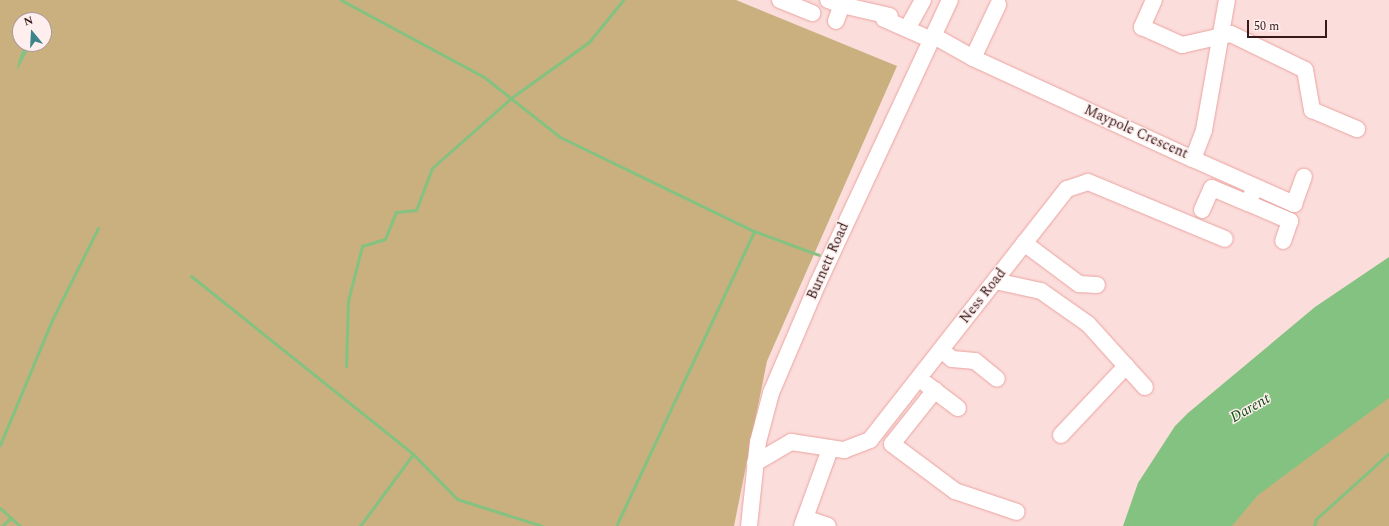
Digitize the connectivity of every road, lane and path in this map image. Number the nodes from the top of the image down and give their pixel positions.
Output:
1 (780, 0) edge
2 (923, 0) edge
3 (950, 0) edge
4 (1154, 0) edge
5 (1227, 0) edge
6 (835, 2) edge
7 (998, 5) dead end
8 (813, 13) dead end
9 (836, 21) dead end
10 (907, 29) junction
11 (1221, 37) junction
12 (933, 38) junction
13 (973, 58) junction
14 (1357, 129) dead end
15 (1193, 159) junction
16 (1304, 177) dead end
17 (1255, 186) junction
18 (1248, 203) junction
19 (1202, 210) dead end
20 (1225, 239) dead end
21 (1283, 241) dead end
22 (1024, 243) junction
23 (995, 281) junction
24 (1097, 285) dead end
25 (941, 350) junction
26 (1126, 366) junction
27 (919, 378) junction
28 (997, 379) dead end
29 (1145, 387) dead end
30 (935, 390) junction
31 (958, 408) dead end
32 (1061, 435) dead end
33 (830, 449) junction
34 (755, 463) junction
35 (1017, 512) dead end
36 (803, 522) edge
37 (749, 526) edge
38 (828, 526) edge

1 - 8 street
2 - 10 street
3 - 12 street, Burnett Road
4 - 11 street
5 - 11 street, Maypole Crescent
6 - 9 street
6 - 10 street, Maypole Crescent
7 - 13 street
10 - 12 street, Maypole Crescent
11 - 14 street
11 - 15 street, Maypole Crescent
12 - 13 street, Maypole Crescent
12 - 34 street, Burnett Road
13 - 15 street, Maypole Crescent
15 - 17 street
16 - 17 street
17 - 18 street
18 - 19 street
18 - 21 street
20 - 22 street, Ness Road
22 - 23 street, Ness Road
22 - 24 street
23 - 25 street, Ness Road
23 - 26 street
25 - 27 street, Ness Road
25 - 28 street
26 - 29 street
26 - 32 street
27 - 30 street
27 - 33 street, Ness Road
30 - 31 street
30 - 35 street
33 - 34 street, Ness Road
33 - 36 street
34 - 37 street, Burnett Road
36 - 38 street

